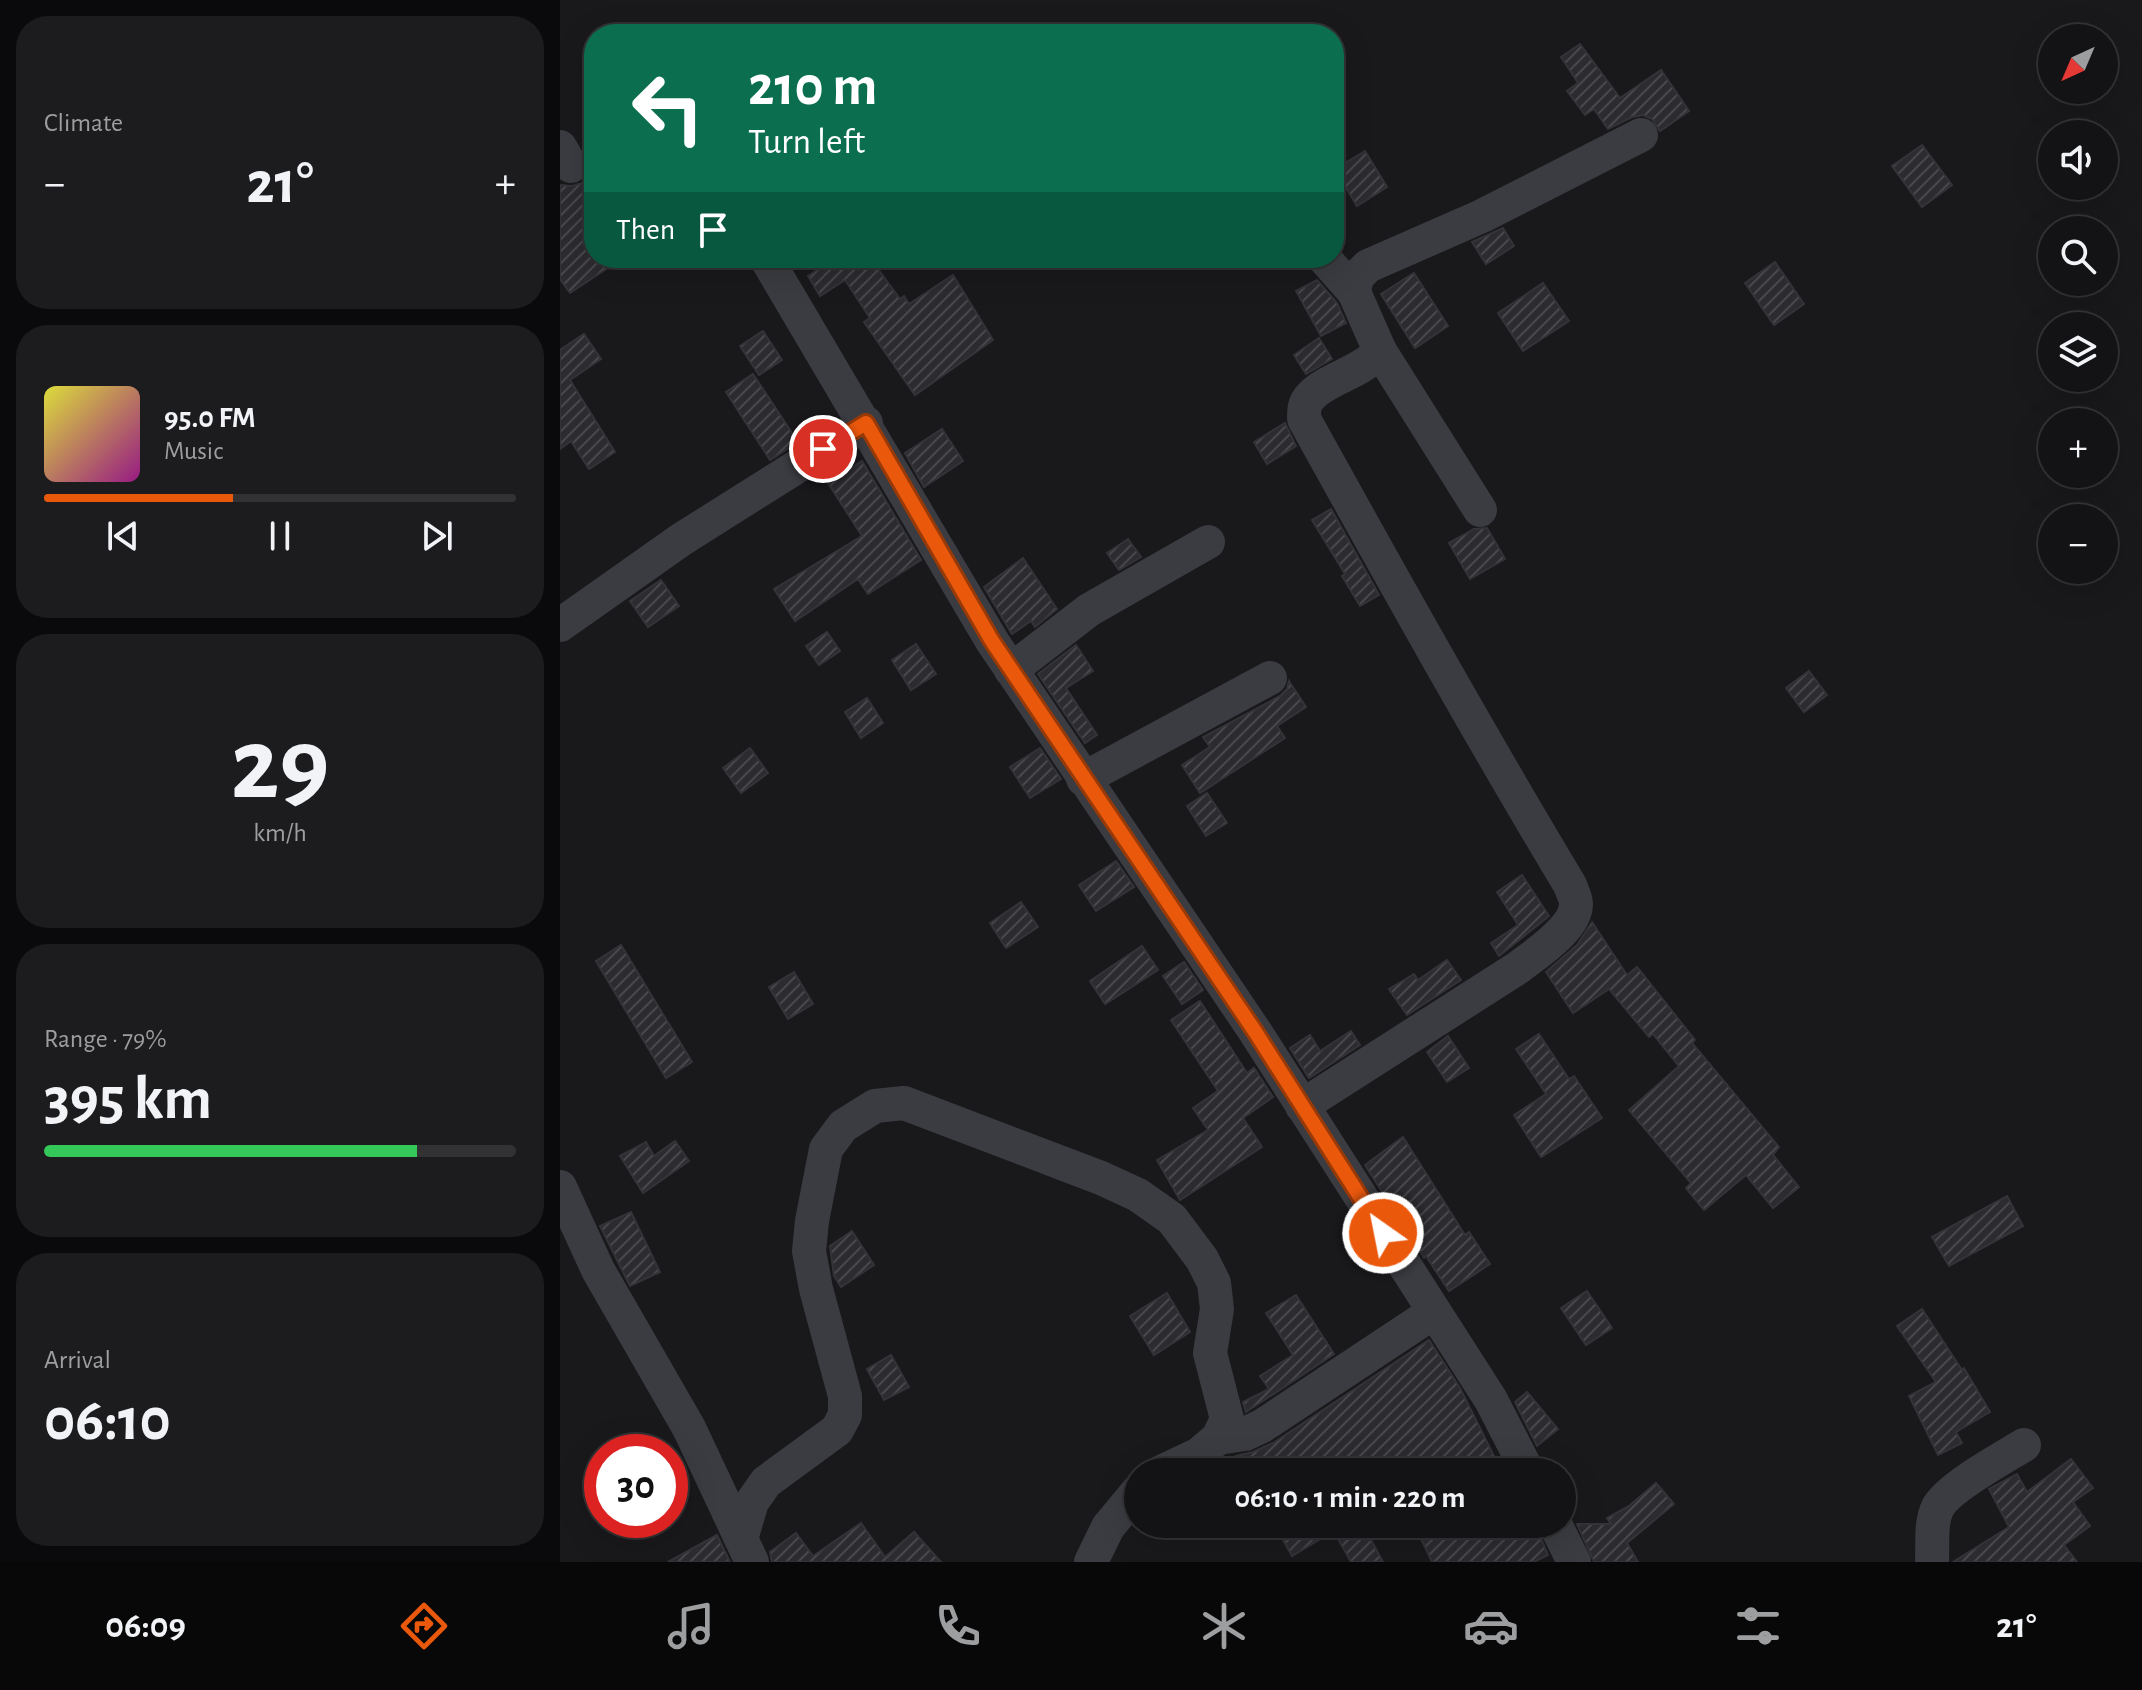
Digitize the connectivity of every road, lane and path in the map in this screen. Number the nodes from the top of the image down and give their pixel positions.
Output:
1 (1641, 135) dead end
2 (772, 268) edge
3 (1333, 268) edge
4 (1354, 292) junction
5 (1380, 351) junction
6 (866, 423) junction
7 (1480, 510) dead end
8 (1208, 542) dead end
9 (560, 625) edge
10 (1011, 670) junction
11 (1270, 678) dead end
12 (1083, 779) junction
13 (1302, 1106) junction
14 (560, 1187) edge
15 (1434, 1312) junction
16 (1218, 1438) junction
17 (2024, 1445) dead end
18 (1191, 1458) edge
19 (1521, 1458) edge
20 (1124, 1508) edge
21 (1562, 1538) edge
22 (746, 1551) edge
23 (1091, 1562) edge
24 (1574, 1562) edge
25 (1932, 1562) edge

1 - 4 street
2 - 6 street
3 - 4 street
4 - 5 street
5 - 7 street
5 - 13 street
6 - 9 street
6 - 10 street
8 - 10 street
10 - 12 street
11 - 12 street
12 - 13 street
13 - 15 street
14 - 22 street
15 - 16 street
15 - 19 street
16 - 18 street
16 - 22 street
17 - 25 street
20 - 23 street
21 - 24 street

